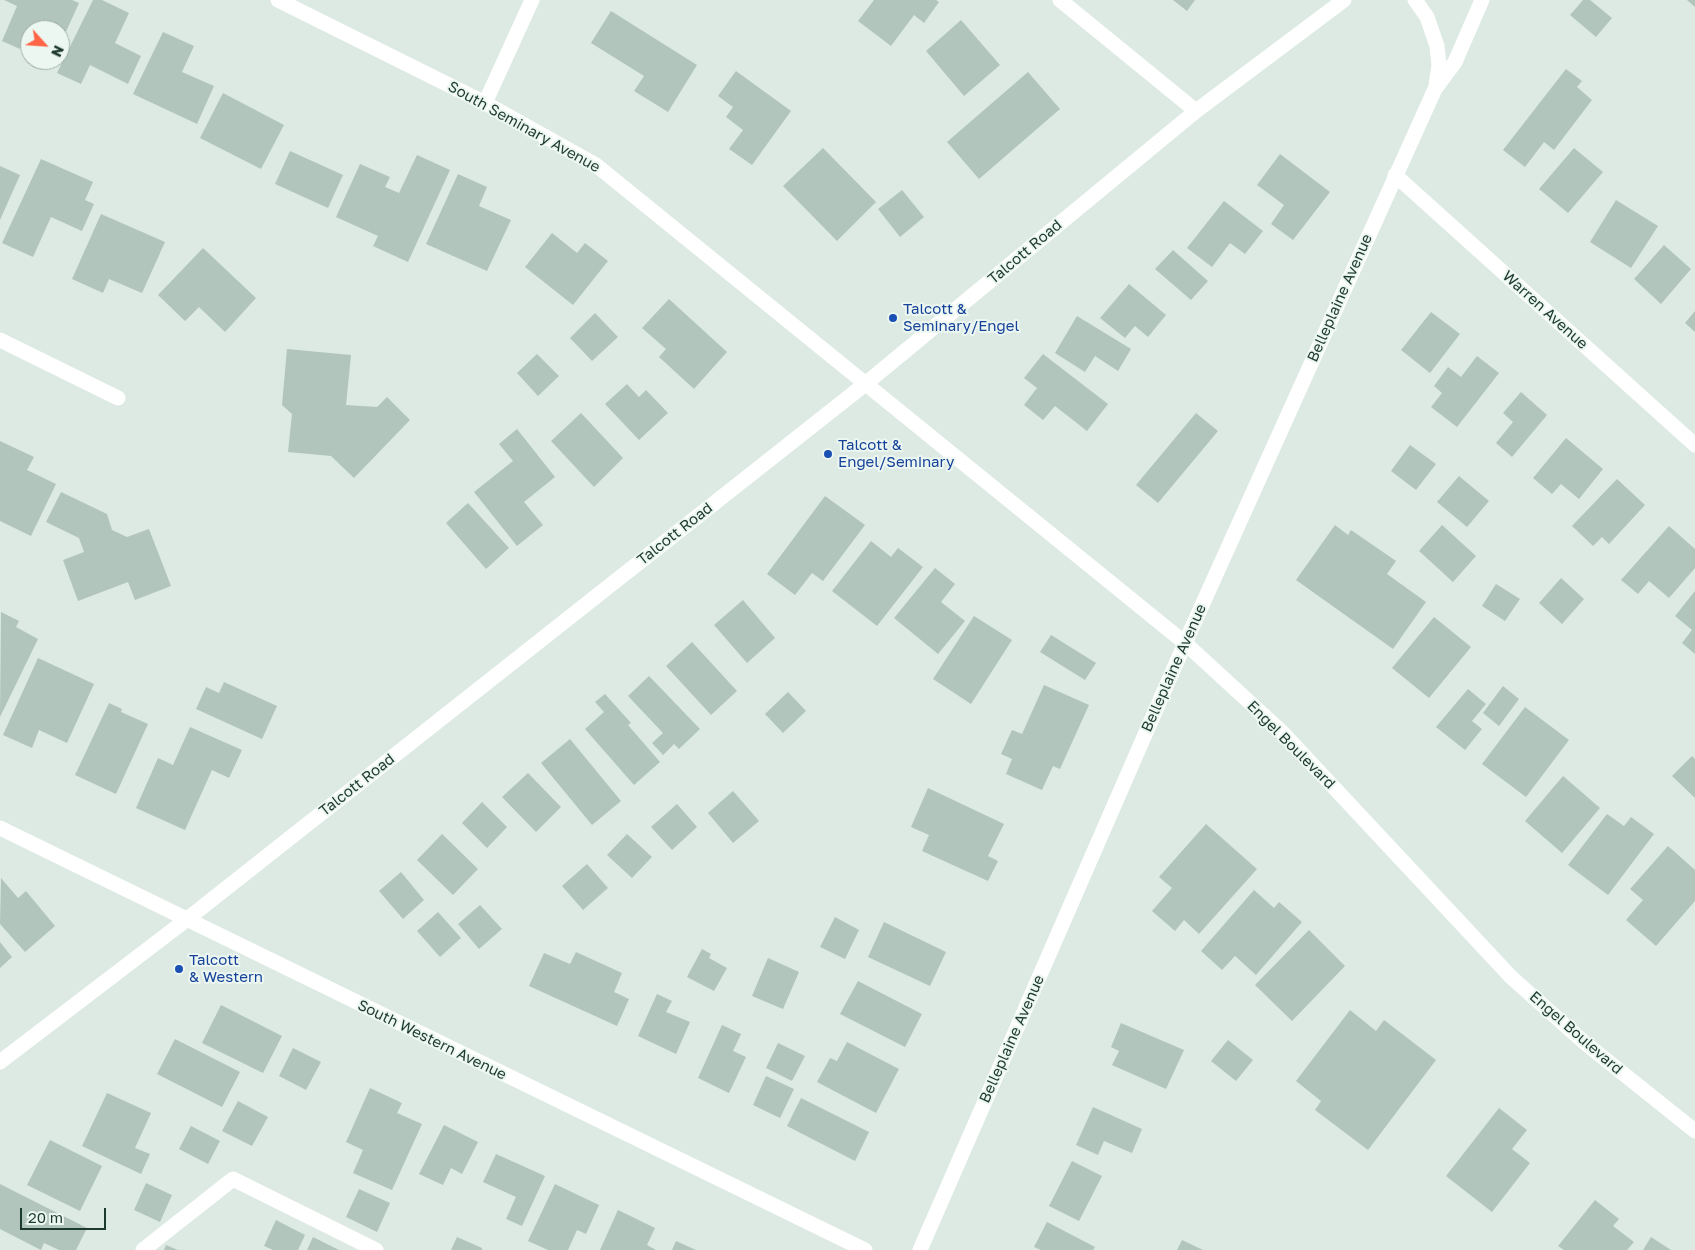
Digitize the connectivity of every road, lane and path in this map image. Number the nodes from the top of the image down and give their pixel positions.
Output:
1 (278, 0) edge
2 (532, 0) edge
3 (1060, 0) edge
4 (1344, 0) edge
5 (1415, 0) edge
6 (1482, 0) edge
7 (1435, 89) junction
8 (485, 103) junction
9 (1196, 111) junction
10 (1395, 176) junction
11 (0, 340) edge
12 (864, 385) junction
13 (118, 398) dead end
14 (1695, 445) edge
15 (1184, 643) junction
16 (0, 828) edge
17 (186, 920) junction
18 (0, 1062) edge
19 (1695, 1131) edge
20 (143, 1250) edge
21 (376, 1250) edge
22 (865, 1250) edge
23 (920, 1250) edge

1 - 8 street, South Seminary Avenue
2 - 8 street
3 - 9 street
4 - 9 street, Talcott Road
5 - 7 street, Belleplaine Avenue
6 - 7 street, Belleplaine Avenue
7 - 10 street, Belleplaine Avenue
8 - 12 street, South Seminary Avenue
9 - 12 street, Talcott Road
10 - 14 street, Warren Avenue
10 - 15 street, Belleplaine Avenue
11 - 13 street
12 - 15 street, Engel Boulevard
12 - 17 street, Talcott Road
15 - 19 street, Engel Boulevard
15 - 23 street, Belleplaine Avenue
16 - 17 street, South Western Avenue
17 - 18 street, Talcott Road
17 - 22 street, South Western Avenue
20 - 21 street

